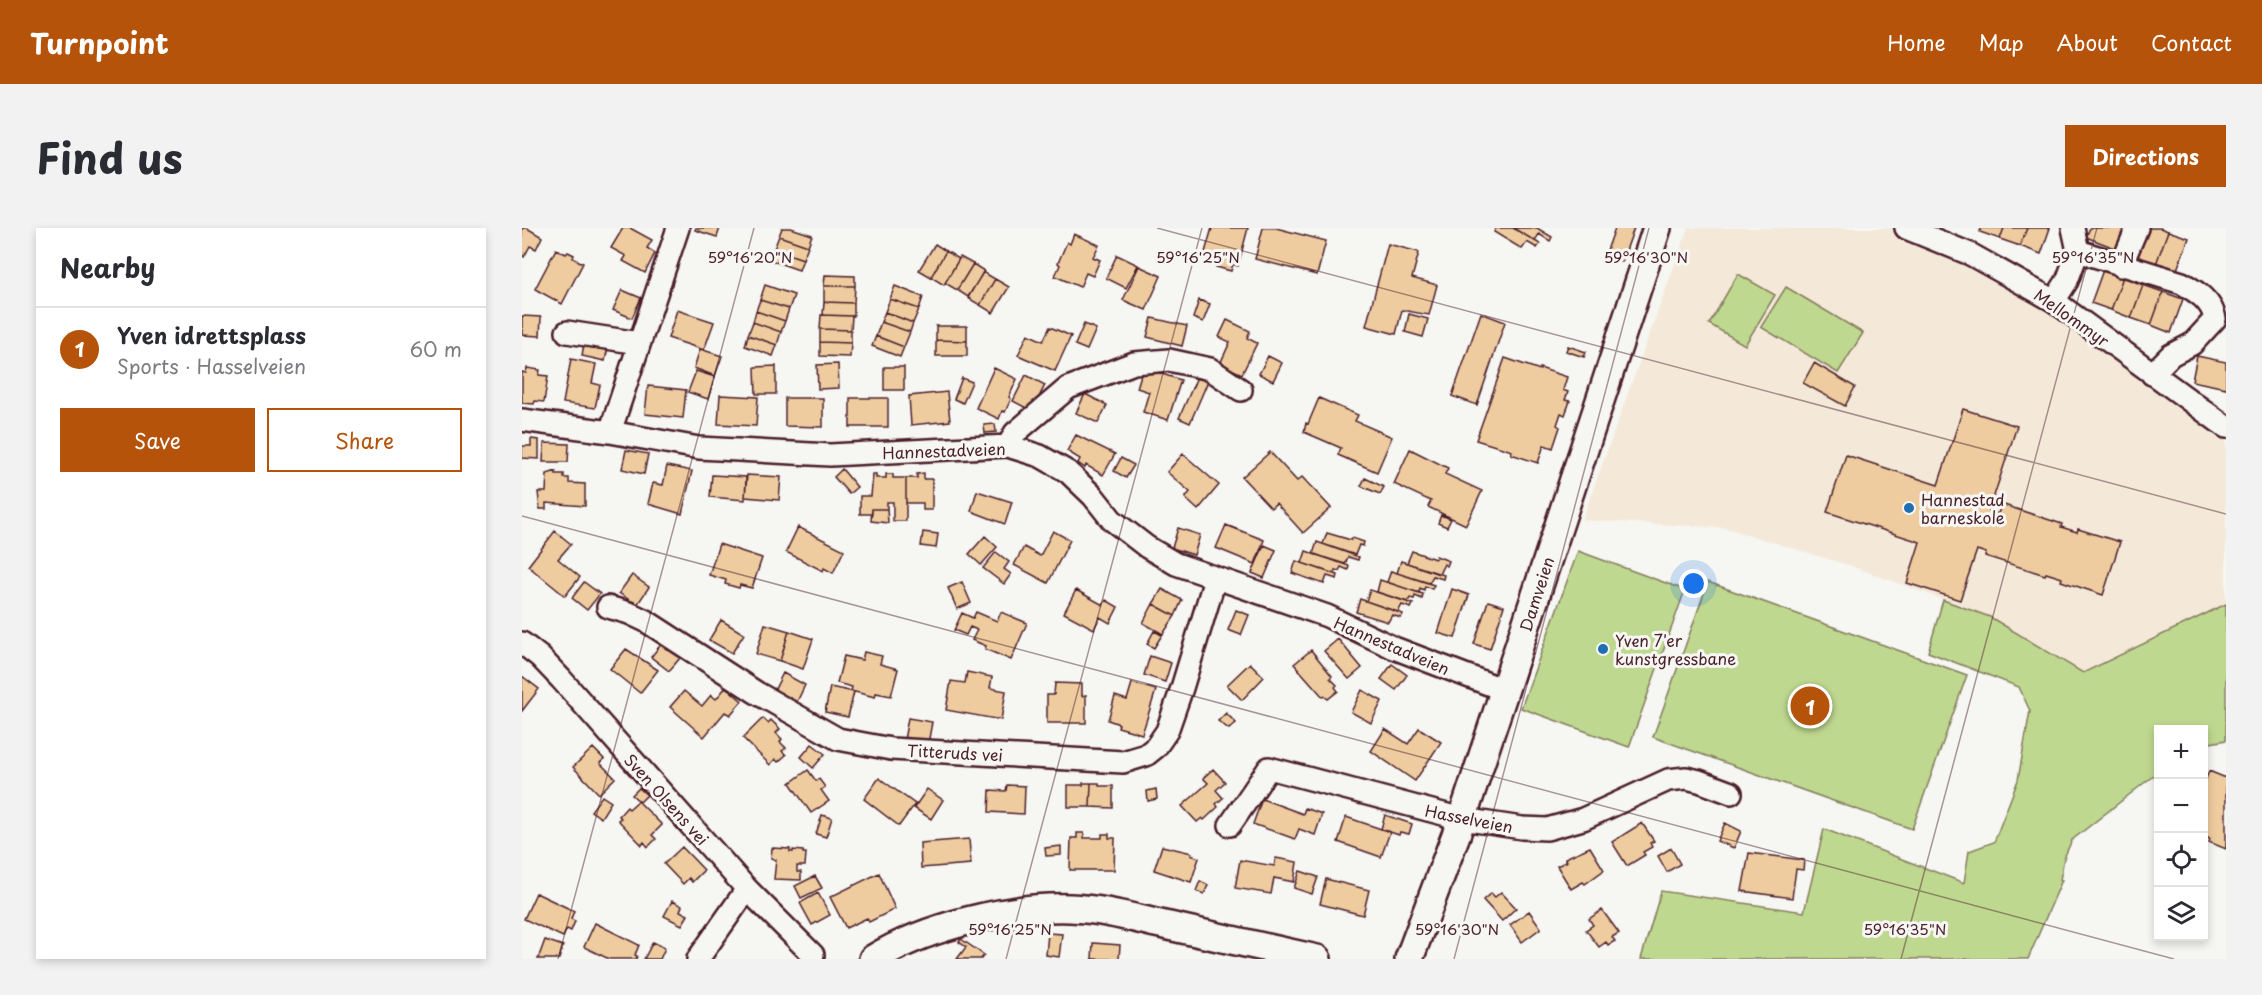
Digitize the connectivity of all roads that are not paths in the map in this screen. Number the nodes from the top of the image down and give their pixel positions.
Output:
1 (678, 228) edge
2 (1657, 228) edge
3 (1906, 228) edge
4 (2073, 228) edge
5 (2137, 228) edge
6 (2078, 251) junction
7 (2121, 266) junction
8 (2054, 301) junction
9 (567, 332) dead end
10 (639, 343) junction
11 (2152, 374) junction
12 (1241, 390) dead end
13 (522, 420) edge
14 (2226, 428) edge
15 (610, 432) junction
16 (1008, 446) junction
17 (1215, 579) junction
18 (608, 607) dead end
19 (522, 643) edge
20 (1504, 690) junction
21 (1731, 793) dead end
22 (1462, 819) junction
23 (1230, 825) dead end
24 (747, 889) junction
25 (813, 955) dead end
26 (698, 959) edge
27 (873, 959) edge
28 (1317, 959) edge
29 (1409, 959) edge

1 - 10 street
2 - 20 street, Damveien
3 - 8 street, Mellommyr
4 - 6 street
5 - 7 street
6 - 7 street
6 - 8 street
7 - 11 street
8 - 11 street, Mellommyr
9 - 10 street
10 - 15 street
11 - 14 street, Mellommyr
12 - 16 street
13 - 15 street, Hannestadveien
15 - 16 street, Hannestadveien
16 - 17 street, Hannestadveien
17 - 18 street, Titteruds vei
17 - 20 street, Hannestadveien
19 - 24 street, Sven Olsens vei
20 - 22 street, Damveien
21 - 22 street, Hasselveien
22 - 23 street, Hasselveien
22 - 29 street, Damveien
24 - 25 street, Sven Olsens vei
24 - 26 street
27 - 28 street

